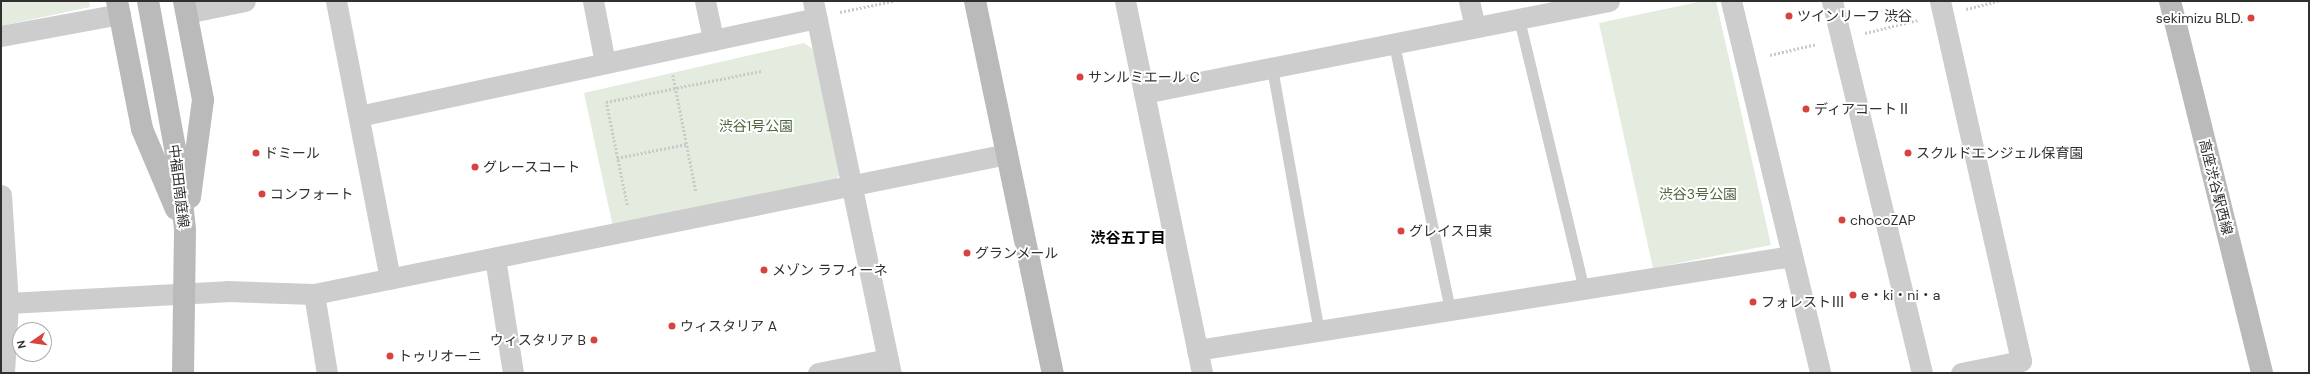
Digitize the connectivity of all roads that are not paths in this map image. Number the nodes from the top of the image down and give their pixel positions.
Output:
1 (148, 1) edge
2 (245, 1) edge
3 (336, 1) edge
4 (593, 1) edge
5 (705, 1) edge
6 (975, 1) edge
7 (1125, 1) edge
8 (1469, 1) edge
9 (1731, 1) edge
10 (1832, 1) edge
11 (2170, 1) edge
12 (1598, 2) edge
13 (185, 7) edge
14 (1942, 7) edge
15 (119, 8) edge
16 (815, 9) edge
17 (1519, 19) junction
18 (1475, 27) junction
19 (1, 36) edge
20 (713, 40) junction
21 (1394, 44) junction
22 (605, 63) junction
23 (1272, 68) junction
24 (1144, 93) junction
25 (359, 116) junction
26 (1007, 154) junction
27 (852, 186) junction
28 (1, 195) edge
29 (185, 230) junction
30 (1792, 256) junction
31 (495, 258) junction
32 (390, 279) junction
33 (1584, 289) junction
34 (185, 294) junction
35 (314, 294) junction
36 (8, 303) junction
37 (1450, 310) junction
38 (1319, 330) junction
39 (1197, 350) junction
40 (889, 366) edge
41 (4, 373) edge
42 (183, 373) edge
43 (327, 373) edge
44 (513, 373) edge
45 (818, 373) edge
46 (1053, 373) edge
47 (1202, 373) edge
48 (1820, 373) edge
49 (1922, 373) edge
50 (1961, 373) edge
51 (2262, 373) edge

1 - 29 street, 中福田南庭線
2 - 13 street
3 - 25 street
4 - 22 street
5 - 20 street
6 - 26 street
7 - 24 street
8 - 18 street
9 - 30 street
10 - 49 street
11 - 51 street, 高座渋谷駅西線
12 - 17 street
13 - 29 street
14 - 50 street
15 - 19 street
15 - 29 street
16 - 20 street
16 - 27 street
17 - 18 street
17 - 33 lane
18 - 21 street
20 - 22 street
21 - 23 street
21 - 37 lane
22 - 25 street
23 - 24 street
23 - 38 lane
24 - 39 street
25 - 32 street
26 - 27 street
26 - 46 street
27 - 31 street
27 - 40 street
28 - 36 street
29 - 34 street, 中福田南庭線
30 - 33 street
30 - 48 street
31 - 32 street
31 - 44 street
32 - 35 street
33 - 37 street
34 - 35 street
34 - 36 street
34 - 42 street, 中福田南庭線
35 - 43 street
36 - 41 street
37 - 38 street
38 - 39 street
39 - 47 street
40 - 45 street

